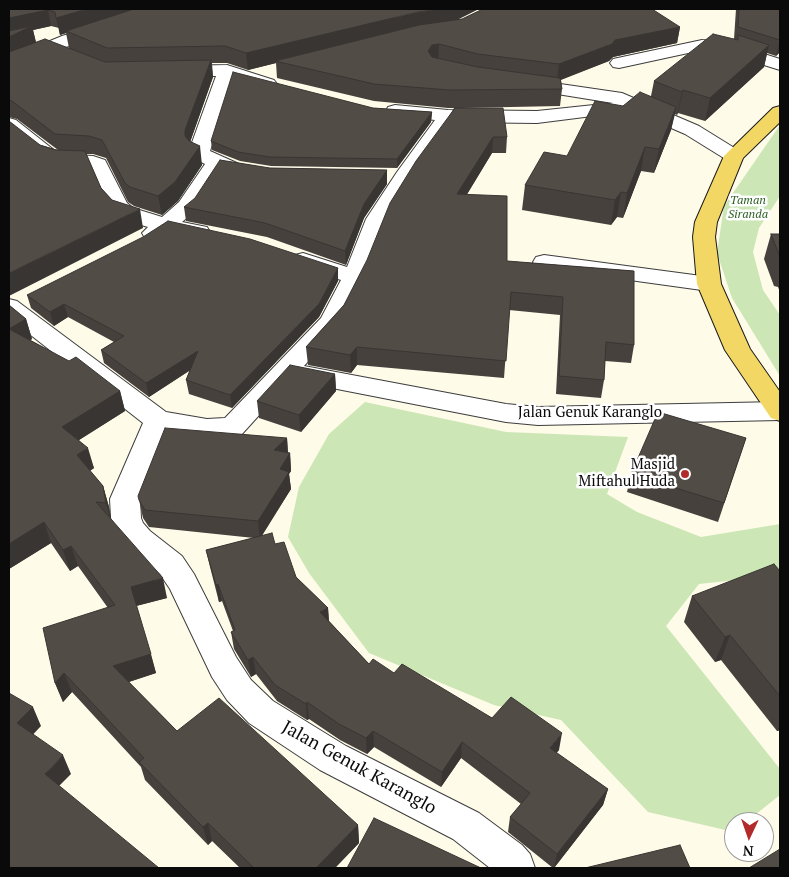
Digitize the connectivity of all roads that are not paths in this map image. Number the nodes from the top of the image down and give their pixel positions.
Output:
1 (130, 9) edge
2 (164, 9) edge
3 (40, 42) junction
4 (71, 58) edge
5 (619, 63) dead end
6 (9, 64) edge
7 (780, 65) edge
8 (227, 70) junction
9 (275, 70) edge
10 (162, 72) edge
11 (247, 78) junction
12 (506, 82) edge
13 (283, 88) edge
14 (638, 105) junction
15 (374, 110) edge
16 (780, 112) edge
17 (448, 116) junction
18 (9, 124) edge
19 (734, 156) junction
20 (216, 162) junction
21 (271, 174) edge
22 (382, 176) edge
23 (404, 176) junction
24 (166, 225) junction
25 (221, 236) edge
26 (137, 243) edge
27 (284, 253) edge
28 (544, 262) edge
29 (354, 277) junction
30 (709, 284) junction
31 (17, 314) edge
32 (284, 371) junction
33 (780, 411) edge
34 (158, 420) junction
35 (516, 868) edge

1 - 3 street
2 - 3 street
3 - 4 street
3 - 6 street
5 - 7 street
8 - 10 street
8 - 11 street
8 - 20 street
9 - 11 street
11 - 13 street
12 - 14 street
14 - 17 street
14 - 19 street
15 - 17 street
16 - 19 main road
17 - 23 street
18 - 24 street
19 - 30 main road
20 - 21 street
20 - 24 street
22 - 23 street
23 - 29 street
24 - 25 street
24 - 26 street
27 - 29 street
28 - 30 street
29 - 32 street
30 - 33 main road
31 - 34 street
32 - 33 street, Jalan Genuk Karanglo
32 - 34 street
34 - 35 street, Jalan Genuk Karanglo

